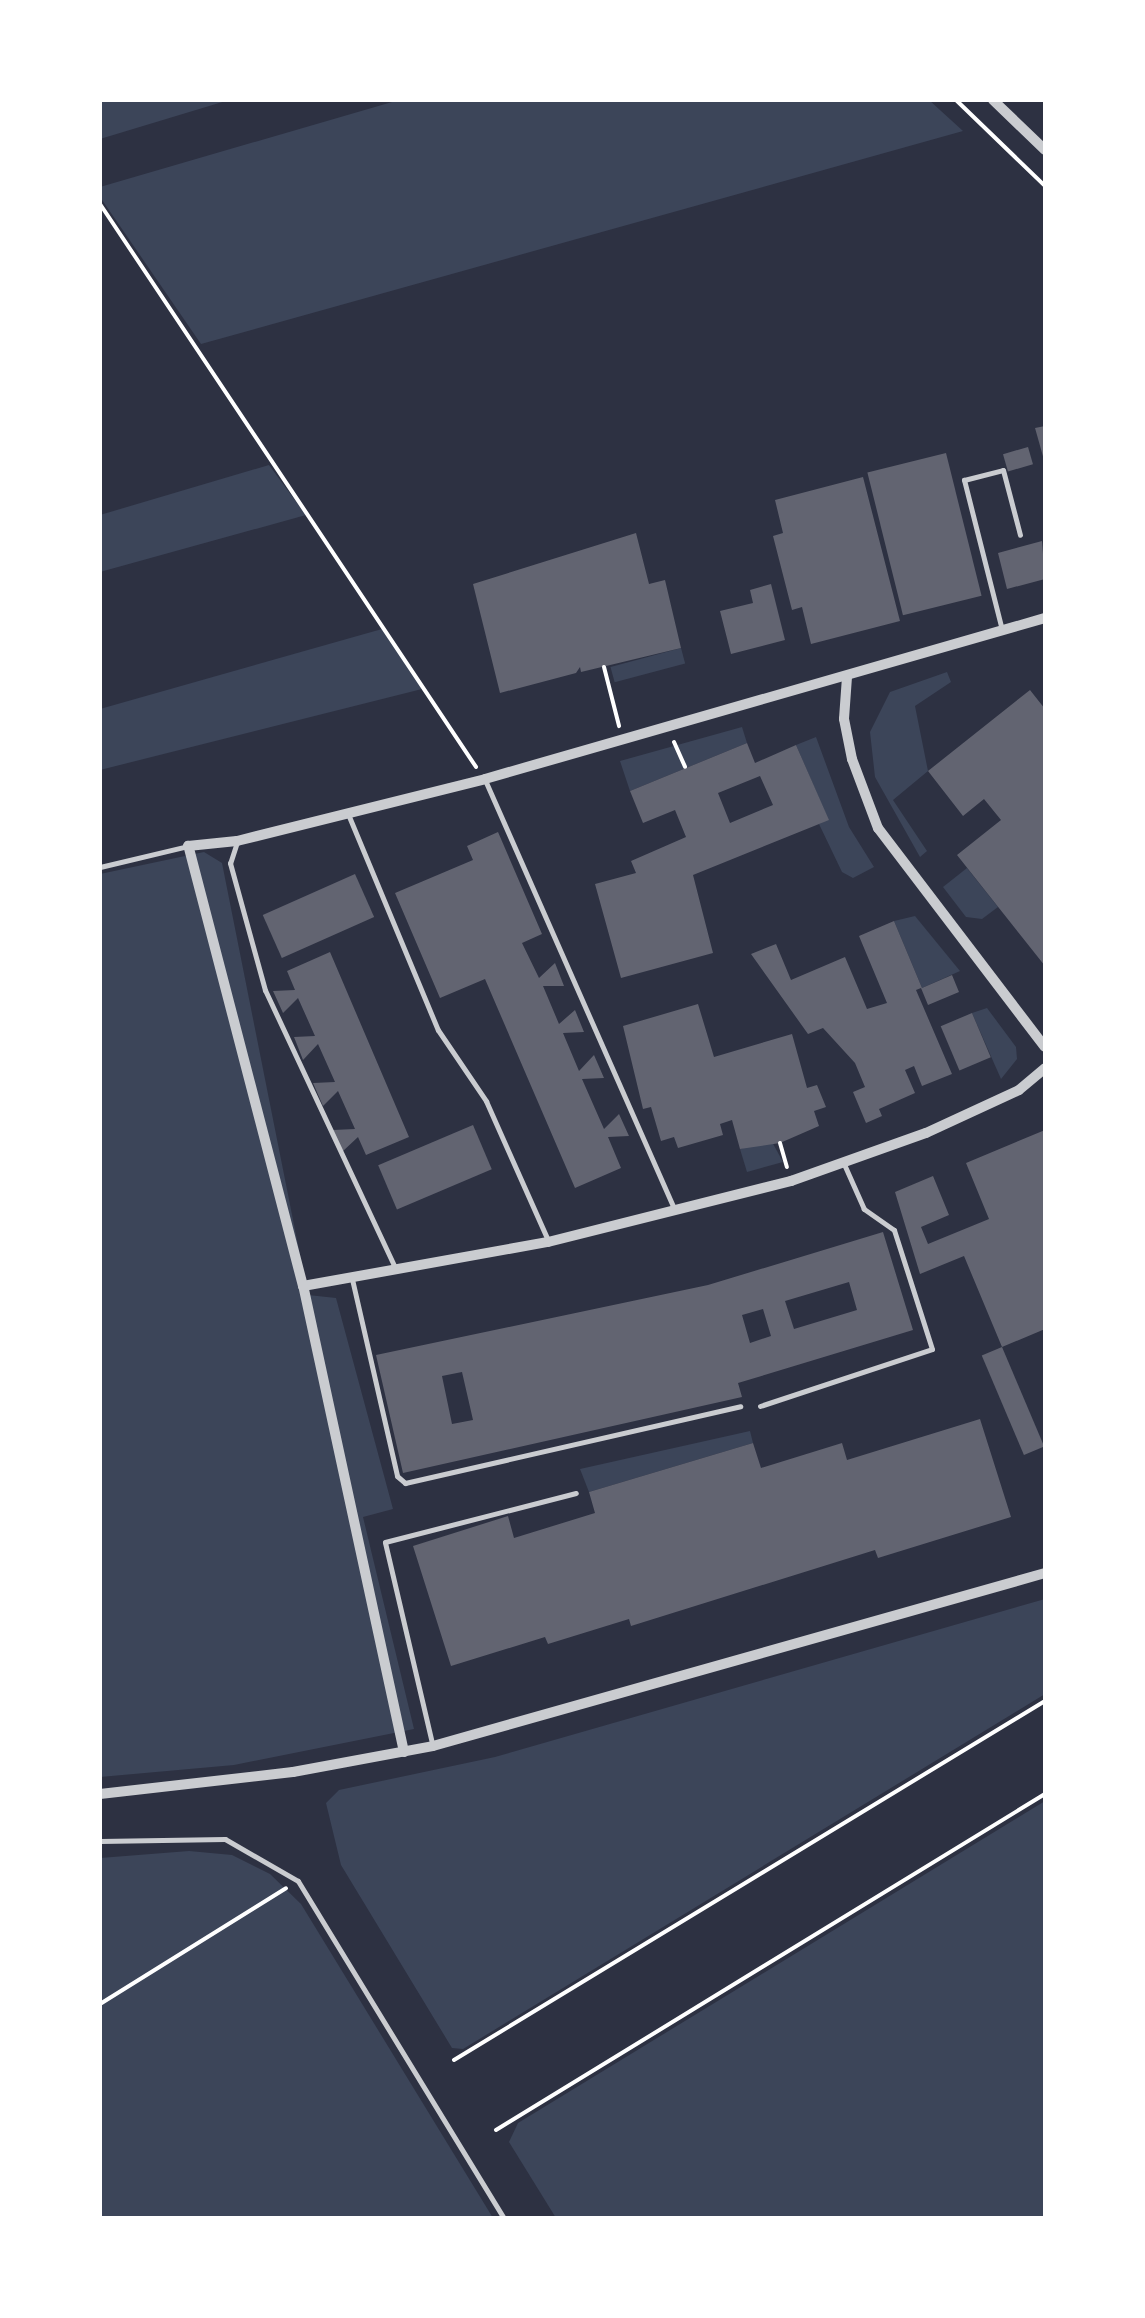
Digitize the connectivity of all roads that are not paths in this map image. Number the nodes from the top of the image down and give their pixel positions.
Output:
1 (994, 100) edge
2 (1045, 150) edge
3 (1020, 535) dead end
4 (1045, 618) edge
5 (1002, 631) junction
6 (848, 677) junction
7 (484, 779) junction
8 (348, 814) junction
9 (237, 842) junction
10 (188, 846) junction
11 (100, 867) edge
12 (1045, 1047) edge
13 (1045, 1068) edge
14 (844, 1164) junction
15 (675, 1212) junction
16 (548, 1242) junction
17 (396, 1268) junction
18 (351, 1276) junction
19 (302, 1286) junction
20 (740, 1406) dead end
21 (760, 1406) dead end
22 (576, 1493) dead end
23 (1045, 1573) edge
24 (433, 1746) junction
25 (404, 1752) junction
26 (100, 1794) edge
27 (100, 1841) edge
28 (504, 2218) edge

1 - 2 street
3 - 5 lane
4 - 5 street
5 - 6 street
6 - 7 street
6 - 12 street
7 - 8 street
7 - 15 lane
8 - 9 street
8 - 16 lane
9 - 10 street
9 - 17 lane
10 - 11 lane
10 - 19 street
13 - 14 street
14 - 15 street
14 - 21 lane
15 - 16 street
16 - 17 street
17 - 18 street
18 - 19 street
18 - 20 lane
19 - 25 street
22 - 24 lane
23 - 24 street
24 - 25 street
25 - 26 street
27 - 28 lane

